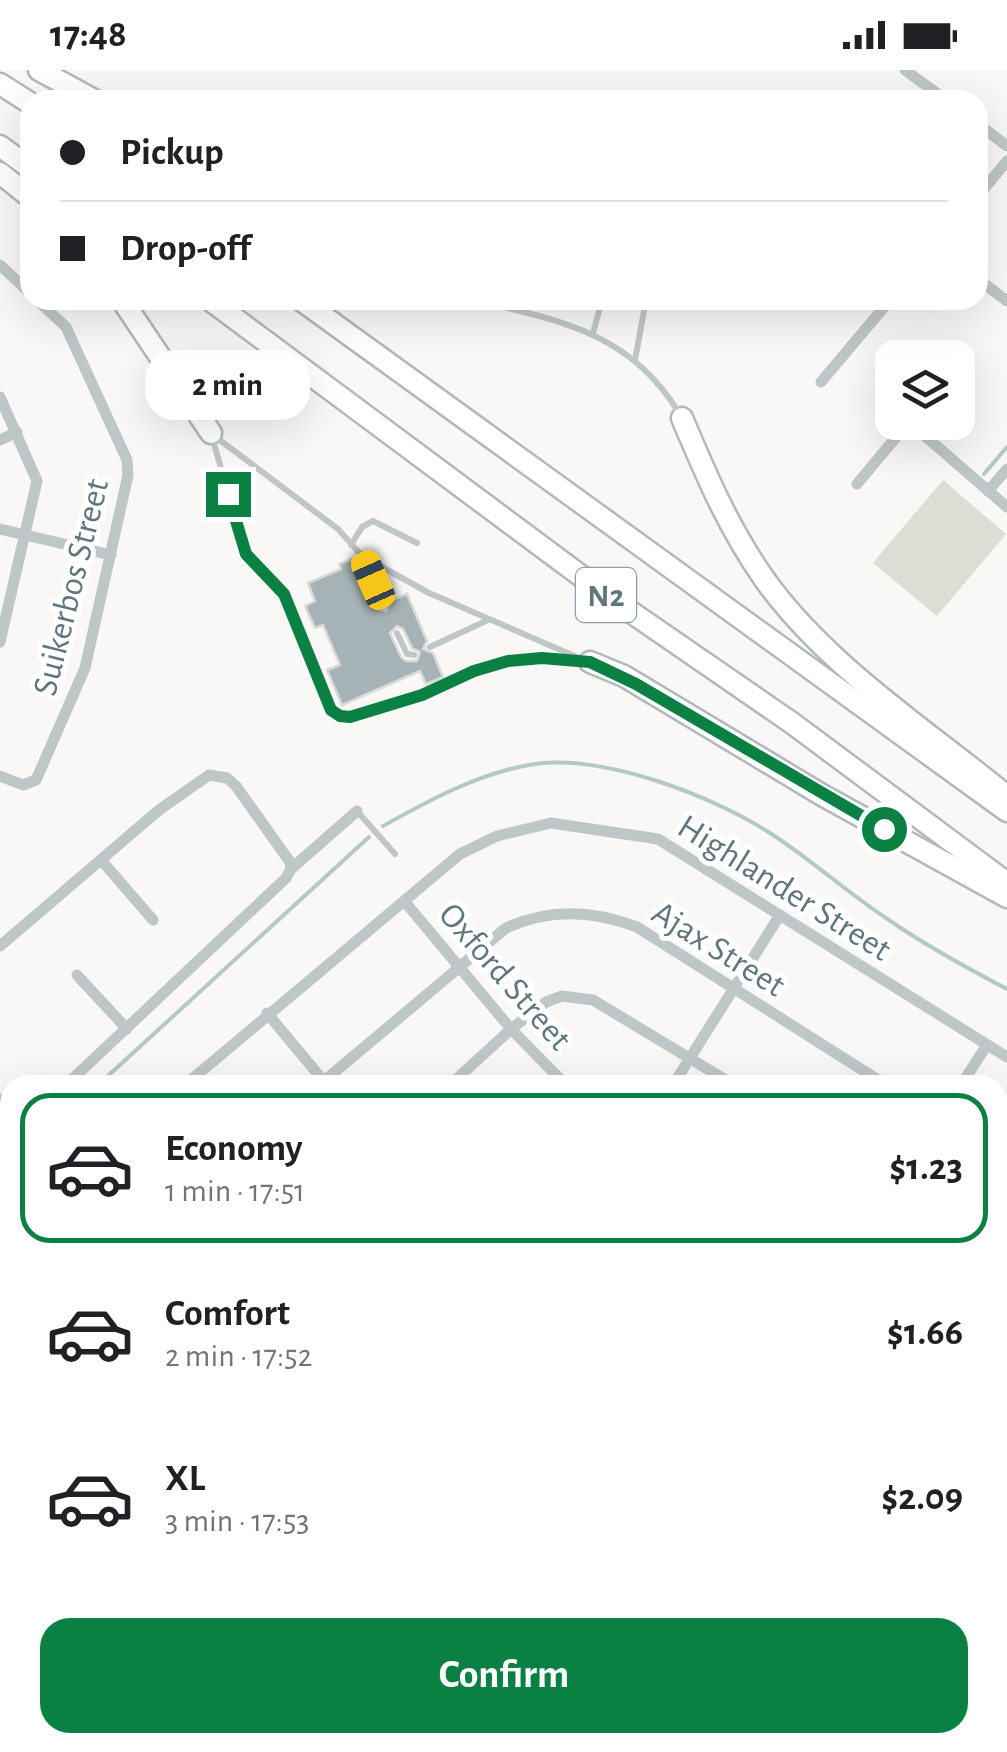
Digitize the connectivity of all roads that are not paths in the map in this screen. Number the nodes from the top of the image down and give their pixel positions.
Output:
1 (39, 70) edge
2 (905, 70) edge
3 (76, 90) edge
4 (932, 90) edge
5 (1007, 161) edge
6 (0, 174) edge
7 (988, 184) edge
8 (20, 189) edge
9 (0, 265) edge
10 (20, 284) edge
11 (48, 310) edge
12 (129, 310) edge
13 (223, 310) edge
14 (315, 310) edge
15 (515, 310) edge
16 (599, 310) edge
17 (644, 310) edge
18 (882, 310) edge
19 (592, 333) junction
20 (635, 360) junction
21 (821, 382) dead end
22 (0, 396) edge
23 (682, 418) joint
24 (17, 432) junction
25 (211, 433) junction
26 (0, 440) edge
27 (894, 440) edge
28 (928, 440) edge
29 (1007, 469) edge
30 (857, 484) dead end
31 (988, 491) junction
32 (1007, 506) edge
33 (0, 529) edge
34 (24, 535) junction
35 (417, 543) dead end
36 (352, 545) junction
37 (111, 555) junction
38 (362, 556) junction
39 (384, 604) dead end
40 (490, 620) junction
41 (396, 633) dead end
42 (0, 642) edge
43 (430, 648) dead end
44 (414, 656) dead end
45 (590, 662) junction
46 (0, 776) edge
47 (1007, 796) edge
48 (1007, 811) edge
49 (357, 812) joint
50 (395, 854) dead end
51 (102, 861) junction
52 (292, 869) junction
53 (1007, 883) edge
54 (1007, 897) edge
55 (406, 902) junction
56 (780, 915) junction
57 (153, 920) dead end
58 (0, 946) edge
59 (460, 966) junction
60 (77, 974) dead end
61 (734, 988) junction
62 (267, 1014) junction
63 (511, 1029) junction
64 (127, 1030) junction
65 (987, 1045) junction
66 (1007, 1057) edge
67 (690, 1058) junction
68 (77, 1075) edge
69 (197, 1075) edge
70 (319, 1075) edge
71 (335, 1075) edge
72 (461, 1075) edge
73 (556, 1075) edge
74 (679, 1075) edge
75 (718, 1075) edge
76 (870, 1075) edge
77 (968, 1075) edge

1 - 3 highway
2 - 4 street
5 - 7 street
6 - 8 highway
9 - 10 street
11 - 37 street, Suikerbos Street
12 - 25 highway
13 - 53 highway, N2
14 - 48 highway, N2
15 - 19 lane
16 - 19 lane
17 - 20 lane
18 - 21 street
19 - 20 lane
20 - 23 lane
22 - 24 street
23 - 47 highway
24 - 26 street
24 - 34 street
25 - 36 lane
25 - 45 lane
27 - 30 street
28 - 31 street
29 - 31 street
31 - 32 street
33 - 34 street
34 - 37 street
34 - 42 street
35 - 36 lane
36 - 38 lane
37 - 46 street, Suikerbos Street
38 - 39 lane
38 - 40 lane
40 - 43 lane
40 - 45 lane
41 - 44 lane
45 - 54 highway
49 - 50 lane
49 - 52 street
51 - 52 street
51 - 57 street
51 - 58 street
52 - 64 street
55 - 56 street, Highlander Street
55 - 59 street, Oxford Street
55 - 62 street, Highlander Street
56 - 61 street
56 - 65 street, Highlander Street
59 - 61 street, Ajax Street
59 - 63 street, Oxford Street
59 - 71 street, Ajax Street
60 - 64 street
61 - 67 street
61 - 76 street, Ajax Street
62 - 69 street, Highlander Street
62 - 70 street
63 - 67 street
63 - 72 street
63 - 73 street, Oxford Street
64 - 68 street
65 - 66 street, Highlander Street
65 - 77 street
67 - 74 street
67 - 75 street

